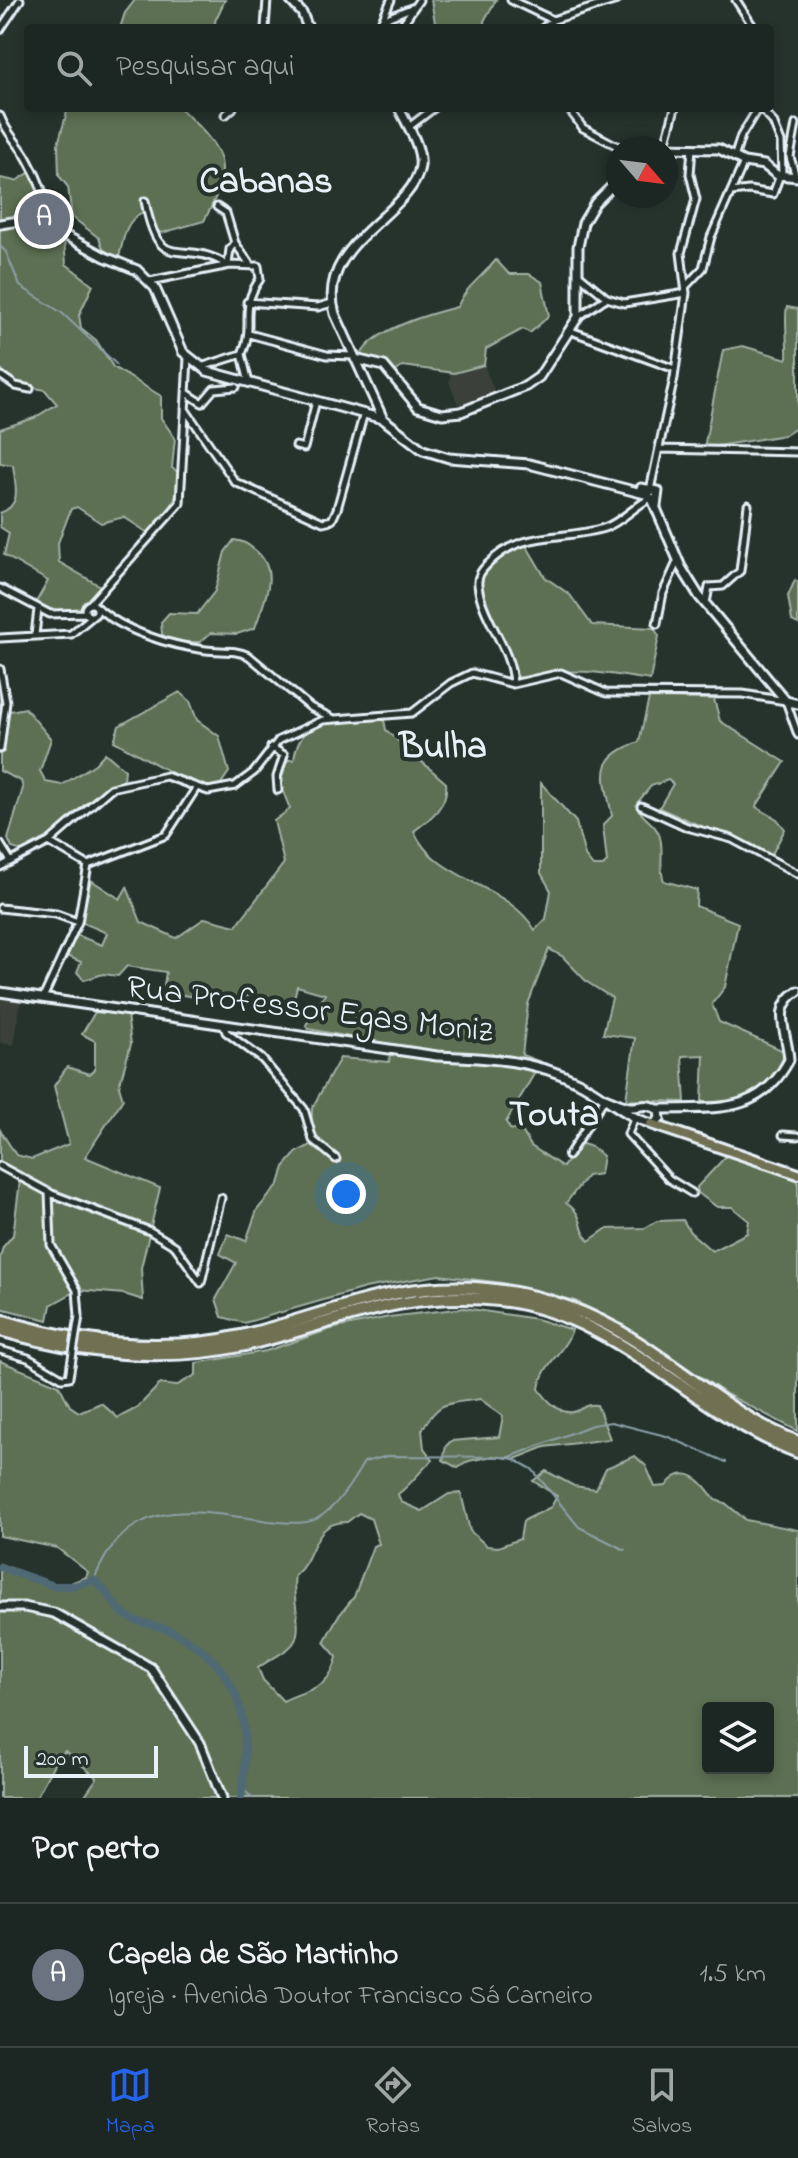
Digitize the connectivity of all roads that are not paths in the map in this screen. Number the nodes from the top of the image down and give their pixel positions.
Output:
1 (20, 0) edge
2 (267, 0) edge
3 (290, 0) edge
4 (391, 0) edge
5 (419, 0) edge
6 (511, 0) edge
7 (617, 0) edge
8 (736, 0) edge
9 (411, 8) junction
10 (553, 20) junction
11 (265, 24) edge
12 (306, 24) edge
13 (402, 24) edge
14 (548, 24) edge
15 (751, 24) edge
16 (0, 30) edge
17 (228, 112) edge
18 (401, 112) edge
19 (429, 112) edge
20 (571, 112) edge
21 (674, 112) edge
22 (756, 112) edge
23 (763, 112) edge
24 (225, 115) dead end
25 (0, 116) edge
26 (796, 124) dead end
27 (408, 128) junction
28 (667, 136) edge
29 (0, 137) edge
30 (8, 137) junction
31 (606, 140) edge
32 (678, 147) edge
33 (692, 147) junction
34 (735, 155) junction
35 (744, 162) junction
36 (781, 175) junction
37 (797, 177) edge
38 (606, 192) edge
39 (730, 192) junction
40 (145, 201) dead end
41 (217, 207) dead end
42 (0, 224) edge
43 (52, 228) junction
44 (235, 243) junction
45 (250, 263) junction
46 (228, 265) junction
47 (579, 275) junction
48 (150, 281) junction
49 (686, 290) junction
50 (607, 298) junction
51 (247, 302) junction
52 (332, 303) junction
53 (578, 317) junction
54 (571, 331) junction
55 (249, 334) junction
56 (242, 354) junction
57 (354, 357) junction
58 (188, 358) junction
59 (200, 368) junction
60 (675, 369) junction
61 (0, 375) edge
62 (249, 384) junction
63 (236, 387) dead end
64 (30, 389) dead end
65 (186, 392) junction
66 (316, 401) junction
67 (373, 401) junction
68 (185, 409) junction
69 (364, 413) junction
70 (383, 419) junction
71 (296, 446) dead end
72 (660, 449) junction
73 (798, 452) edge
74 (652, 494) junction
75 (748, 505) dead end
76 (678, 560) junction
77 (0, 588) edge
78 (706, 603) junction
79 (38, 609) junction
80 (92, 610) junction
81 (657, 624) dead end
82 (35, 635) junction
83 (0, 638) edge
84 (0, 669) edge
85 (513, 684) junction
86 (786, 701) junction
87 (798, 704) edge
88 (333, 719) junction
89 (798, 735) edge
90 (271, 747) junction
91 (0, 749) edge
92 (197, 787) junction
93 (278, 790) dead end
94 (641, 806) dead end
95 (49, 842) junction
96 (0, 844) edge
97 (10, 860) junction
98 (88, 865) junction
99 (0, 867) edge
100 (798, 874) edge
101 (0, 908) edge
102 (78, 922) junction
103 (798, 991) edge
104 (0, 992) edge
105 (43, 998) junction
106 (222, 1023) junction
107 (605, 1098) junction
108 (635, 1113) junction
109 (659, 1114) junction
110 (651, 1124) junction
111 (668, 1129) junction
112 (783, 1135) dead end
113 (798, 1136) edge
114 (568, 1156) dead end
115 (336, 1159) dead end
116 (0, 1166) edge
117 (798, 1174) edge
118 (49, 1192) junction
119 (692, 1193) dead end
120 (221, 1198) dead end
121 (0, 1320) edge
122 (0, 1330) edge
123 (0, 1350) edge
124 (798, 1442) edge
125 (798, 1452) edge
126 (0, 1607) edge
127 (222, 1798) edge

1 - 16 street
2 - 11 street
3 - 12 street
4 - 9 street
5 - 9 street
6 - 10 street
7 - 10 street
8 - 15 street
9 - 13 street
10 - 14 street
17 - 24 street
18 - 27 street
19 - 27 street
20 - 31 street
21 - 28 street
22 - 34 street
23 - 36 street
25 - 30 street
26 - 37 street
27 - 52 street
29 - 30 street
30 - 43 street
32 - 33 street
33 - 34 street
33 - 49 street
34 - 35 street
35 - 36 street
35 - 39 street
36 - 37 street
36 - 39 street
38 - 47 street
39 - 49 street
40 - 46 street
41 - 44 street
42 - 43 street
43 - 48 street
44 - 45 street
44 - 46 street
45 - 46 street
45 - 51 street
46 - 48 street
47 - 50 street
47 - 53 street
48 - 58 street
49 - 50 street
49 - 60 street
50 - 53 street
51 - 52 street
51 - 55 street
52 - 57 street
53 - 54 street
54 - 57 street
54 - 60 street
55 - 56 street
55 - 57 street
56 - 59 street
56 - 62 street
57 - 67 street
58 - 59 street
58 - 65 street
59 - 62 street
60 - 72 street
61 - 64 street
62 - 66 street
63 - 65 street
65 - 68 street
66 - 69 street
66 - 71 street
67 - 69 street
67 - 70 street
68 - 69 street
68 - 80 street
69 - 70 street
70 - 74 street
72 - 73 street
72 - 74 street
74 - 76 street
74 - 85 street
75 - 78 street
76 - 78 street
76 - 81 street
77 - 79 street
78 - 86 street
79 - 80 street
79 - 82 street
80 - 82 street
80 - 88 street
82 - 83 street
84 - 91 street
85 - 86 street
85 - 88 street
86 - 87 street
86 - 89 street
88 - 90 street
90 - 92 street
90 - 93 street
92 - 95 street
92 - 98 street
94 - 100 street
95 - 97 street
95 - 98 street
96 - 97 street
97 - 99 street
98 - 102 street
101 - 102 street
102 - 105 street
103 - 109 street
104 - 105 street, Rua Professor Egas Moniz
105 - 106 street, Rua Professor Egas Moniz
106 - 107 street, Rua Professor Egas Moniz
106 - 115 street
107 - 108 street, Rua Professor Egas Moniz
107 - 114 street
108 - 109 street
108 - 110 street
108 - 119 street
109 - 110 street
109 - 111 main road
110 - 111 main road
111 - 117 main road
112 - 113 street
116 - 118 street
118 - 120 street
118 - 123 street, bridge
121 - 124 highway
122 - 125 highway
126 - 127 street

